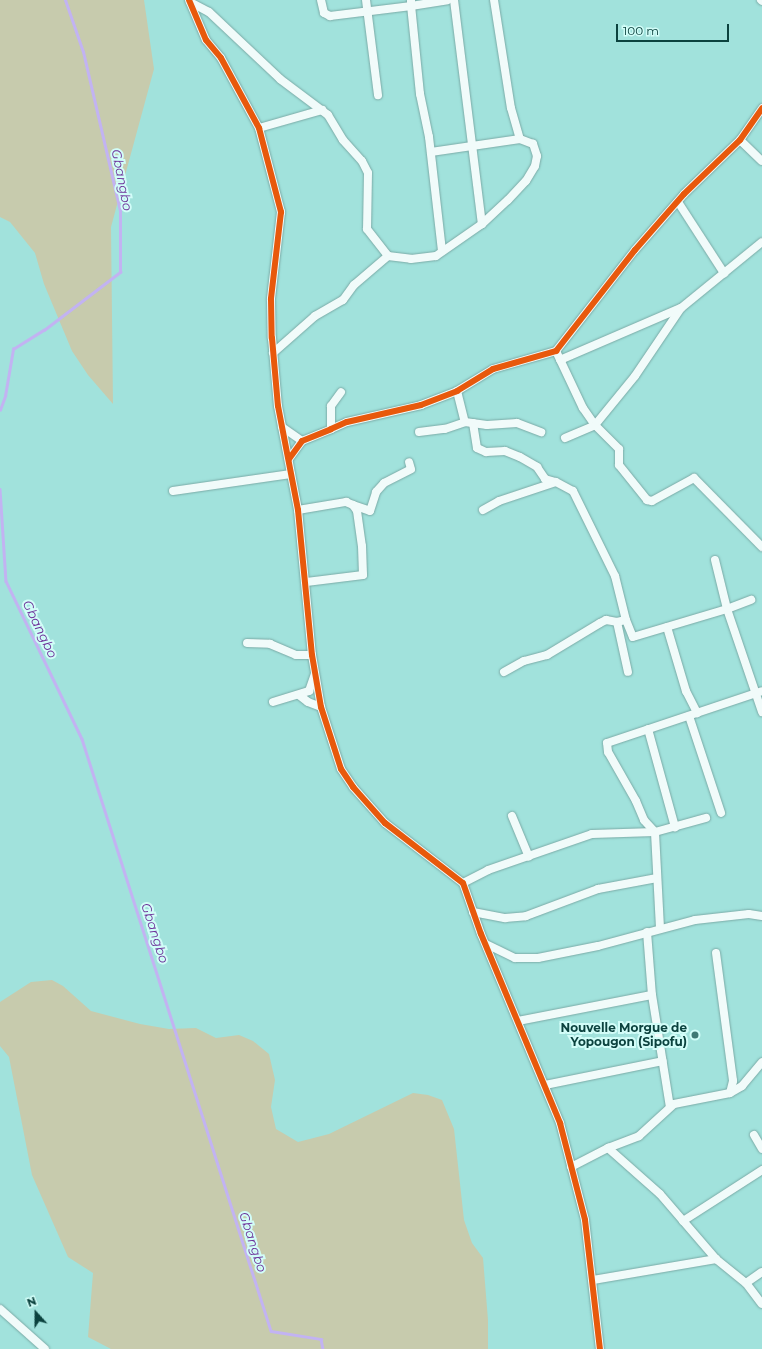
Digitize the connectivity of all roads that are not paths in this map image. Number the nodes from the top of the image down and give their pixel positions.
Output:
1 (321, 0) edge
2 (366, 0) edge
3 (448, 0) edge
4 (454, 0) edge
5 (494, 0) edge
6 (189, 1) edge
7 (411, 3) edge
8 (368, 11) junction
9 (378, 95) dead end
10 (762, 108) edge
11 (322, 110) junction
12 (259, 128) junction
13 (520, 139) junction
14 (740, 140) junction
15 (474, 146) junction
16 (431, 152) junction
17 (762, 161) edge
18 (678, 202) junction
19 (482, 224) junction
20 (762, 242) edge
21 (442, 251) junction
22 (388, 256) junction
23 (724, 273) junction
24 (681, 308) junction
25 (556, 351) junction
26 (273, 353) junction
27 (560, 360) junction
28 (457, 391) junction
29 (341, 392) dead end
30 (469, 423) junction
31 (595, 425) junction
32 (282, 427) junction
33 (330, 429) junction
34 (419, 432) dead end
35 (541, 432) dead end
36 (565, 438) dead end
37 (302, 441) junction
38 (289, 459) junction
39 (408, 462) dead end
40 (291, 474) junction
41 (556, 482) junction
42 (173, 491) dead end
43 (353, 505) junction
44 (298, 510) junction
45 (483, 510) dead end
46 (762, 548) edge
47 (715, 560) dead end
48 (306, 582) junction
49 (751, 600) dead end
50 (727, 609) junction
51 (626, 620) junction
52 (617, 622) junction
53 (667, 627) junction
54 (248, 642) dead end
55 (312, 655) junction
56 (504, 672) dead end
57 (628, 672) dead end
58 (315, 674) junction
59 (759, 692) edge
60 (299, 695) junction
61 (273, 702) dead end
62 (321, 707) junction
63 (762, 712) edge
64 (697, 713) junction
65 (689, 716) junction
66 (648, 728) junction
67 (721, 813) dead end
68 (512, 816) dead end
69 (706, 818) dead end
70 (675, 827) junction
71 (655, 832) junction
72 (529, 857) junction
73 (657, 878) junction
74 (463, 883) junction
75 (473, 912) junction
76 (762, 916) edge
77 (660, 928) junction
78 (647, 932) junction
79 (486, 944) junction
80 (716, 953) dead end
81 (652, 995) junction
82 (518, 1021) junction
83 (663, 1061) junction
84 (762, 1062) edge
85 (544, 1085) junction
86 (730, 1093) junction
87 (670, 1107) junction
88 (754, 1136) dead end
89 (608, 1148) junction
90 (762, 1149) edge
91 (571, 1166) junction
92 (762, 1170) edge
93 (683, 1221) junction
94 (716, 1259) junction
95 (762, 1272) edge
96 (593, 1280) junction
97 (746, 1283) junction
98 (762, 1304) edge
99 (0, 1309) edge
100 (45, 1349) edge
101 (600, 1349) edge

1 - 8 street
2 - 8 street
3 - 7 street
4 - 15 street
5 - 13 street
6 - 11 street
6 - 12 street
7 - 8 street
7 - 16 street
8 - 9 street
10 - 14 street
11 - 12 street
11 - 22 street
12 - 26 street
13 - 15 street
13 - 19 street
14 - 17 street
14 - 18 street
15 - 16 street
15 - 19 street
16 - 21 street
18 - 23 street
18 - 25 street
19 - 21 street
20 - 23 street
21 - 22 street
22 - 26 street
23 - 24 street
24 - 27 street
24 - 31 street
25 - 27 street
25 - 28 street
26 - 32 street
27 - 31 street
28 - 30 street
28 - 33 street
29 - 33 street
30 - 34 street
30 - 35 street
30 - 41 street
31 - 36 street
31 - 46 street
32 - 37 street
32 - 38 street
33 - 37 street
37 - 38 street
38 - 40 street
39 - 43 street
40 - 42 street
40 - 44 street
41 - 45 street
41 - 51 street
43 - 44 street
43 - 48 street
44 - 48 street
47 - 50 street
48 - 55 street
49 - 50 street
50 - 53 street
50 - 59 street
51 - 52 street
51 - 53 street
52 - 56 street
52 - 57 street
53 - 64 street
54 - 55 street
55 - 58 street
58 - 60 street
58 - 62 street
59 - 63 street
59 - 64 street
60 - 61 street
60 - 62 street
62 - 74 street
64 - 65 street
65 - 66 street
65 - 67 street
66 - 70 street
66 - 71 street
68 - 72 street
69 - 70 street
70 - 71 street
71 - 72 street
71 - 73 street
72 - 74 street
73 - 75 street
73 - 77 street
74 - 75 street
75 - 79 street
76 - 77 street
77 - 78 street
78 - 79 street
78 - 81 street
79 - 82 street
80 - 86 street
81 - 82 street
81 - 83 street
82 - 85 street
83 - 85 street
83 - 87 street
84 - 86 street
85 - 91 street
86 - 87 street
87 - 89 street
88 - 90 street
89 - 91 street
89 - 93 street
91 - 96 street
92 - 93 street
93 - 94 street
94 - 96 street
94 - 97 street
95 - 97 street
96 - 101 street
97 - 98 street
99 - 100 street

